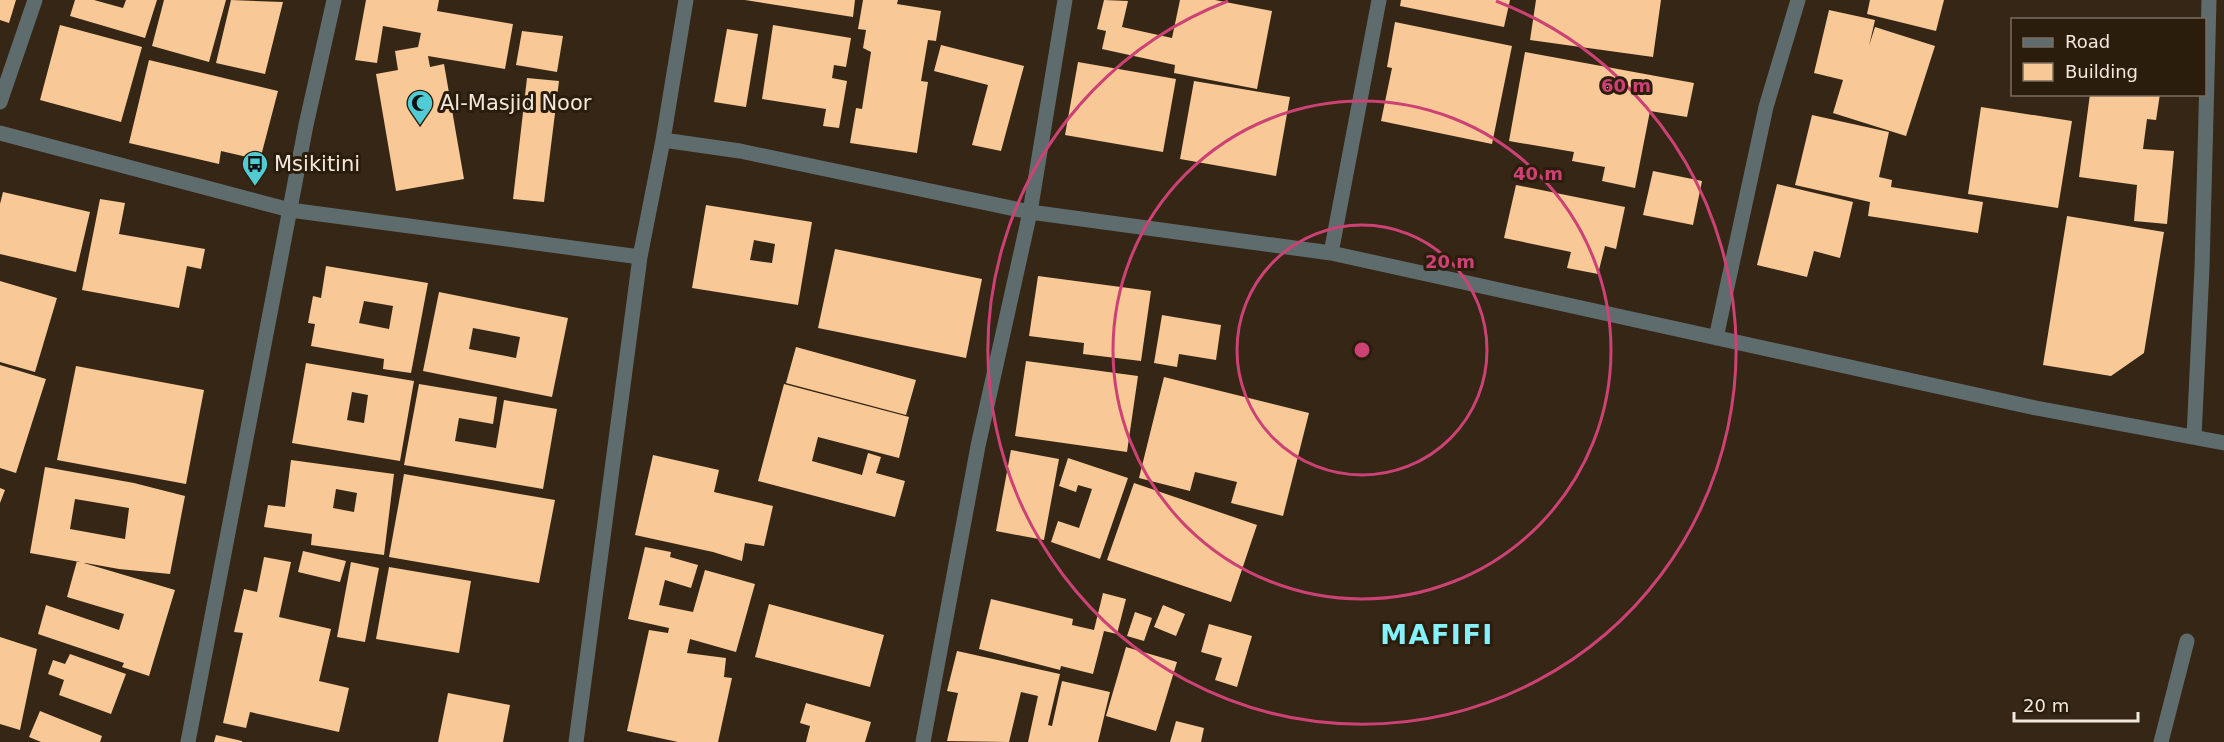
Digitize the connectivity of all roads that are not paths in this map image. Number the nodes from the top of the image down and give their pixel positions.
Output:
1 (35, 0) edge
2 (334, 0) edge
3 (686, 0) edge
4 (1065, 0) edge
5 (1379, 0) edge
6 (1798, 0) edge
7 (2210, 0) edge
8 (2208, 21) junction
9 (2224, 25) edge
10 (0, 102) edge
11 (0, 133) edge
12 (663, 140) junction
13 (290, 210) junction
14 (1030, 212) junction
15 (1331, 254) junction
16 (640, 257) junction
17 (1716, 338) junction
18 (2194, 437) junction
19 (2224, 443) edge
20 (2187, 641) dead end
21 (188, 742) edge
22 (576, 742) edge
23 (923, 742) edge
24 (2161, 742) edge

1 - 10 street
2 - 13 street
3 - 12 street
4 - 14 street
5 - 15 street
6 - 17 street
7 - 8 street
8 - 9 street
8 - 18 street
11 - 13 street
12 - 14 street
12 - 16 street
13 - 16 street
13 - 21 street
14 - 15 street
14 - 23 street
15 - 17 street
16 - 22 street
17 - 18 street
18 - 19 street
20 - 24 street

